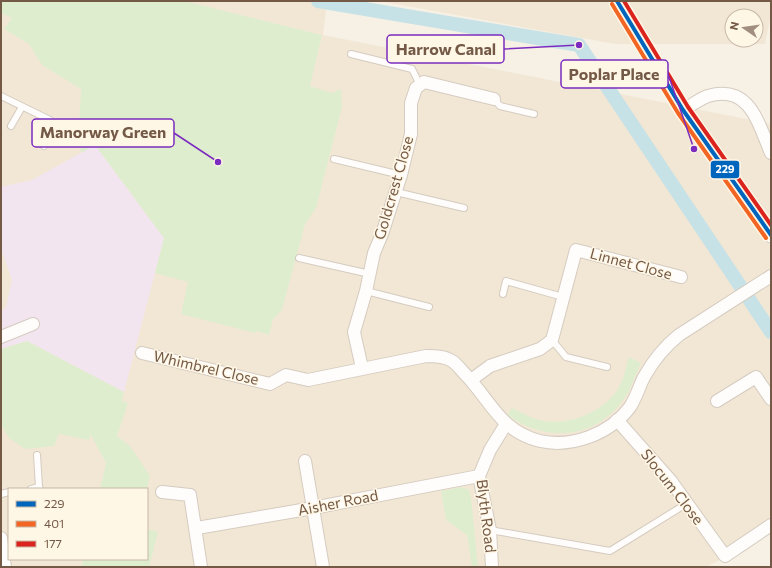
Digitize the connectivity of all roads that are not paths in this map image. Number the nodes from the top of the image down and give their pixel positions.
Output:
1 (617, 1) edge
2 (351, 54) dead end
3 (420, 85) junction
4 (1, 96) edge
5 (494, 99) joint
6 (22, 107) junction
7 (683, 110) junction
8 (534, 114) dead end
9 (11, 126) dead end
10 (44, 146) dead end
11 (771, 153) edge
12 (334, 159) dead end
13 (401, 175) junction
14 (396, 192) junction
15 (464, 208) dead end
16 (771, 235) edge
17 (299, 258) dead end
18 (370, 274) junction
19 (680, 277) dead end
20 (768, 278) edge
21 (366, 291) junction
22 (503, 294) dead end
23 (563, 297) junction
24 (429, 307) dead end
25 (33, 324) dead end
26 (1, 338) edge
27 (552, 340) junction
28 (142, 353) dead end
29 (607, 367) dead end
30 (362, 368) junction
31 (471, 380) junction
32 (771, 399) edge
33 (717, 401) dead end
34 (617, 420) junction
35 (506, 424) junction
36 (37, 455) dead end
37 (305, 461) dead end
38 (478, 476) junction
39 (40, 488) edge
40 (162, 492) dead end
41 (686, 504) junction
42 (313, 508) junction
43 (771, 525) edge
44 (197, 528) junction
45 (490, 530) junction
46 (1, 538) edge
47 (5, 567) edge
48 (201, 567) edge
49 (323, 567) edge
50 (492, 567) edge

1 - 7 street
2 - 3 lane
3 - 5 street
3 - 13 street, Goldcrest Close
4 - 6 lane
5 - 8 lane
6 - 9 lane
6 - 10 lane
7 - 11 street
7 - 16 street
12 - 13 lane
13 - 14 street, Goldcrest Close
14 - 15 lane
14 - 18 street, Goldcrest Close
17 - 18 lane
18 - 21 street, Goldcrest Close
19 - 23 street, Linnet Close
20 - 34 street, Whimbrel Close
21 - 24 lane
21 - 30 street, Goldcrest Close
22 - 23 lane
23 - 27 street, Linnet Close
25 - 26 street
27 - 29 lane
27 - 31 street
28 - 30 street, Whimbrel Close
30 - 31 street, Whimbrel Close
31 - 35 street, Whimbrel Close
32 - 33 street
34 - 35 street, Whimbrel Close
34 - 41 street, Slocum Close
35 - 38 street, Blyth Road
36 - 39 lane
37 - 42 street
38 - 42 street, Aisher Road
38 - 45 street, Blyth Road
40 - 44 street
41 - 43 street, Slocum Close
41 - 45 lane
42 - 44 street, Aisher Road
42 - 49 street
44 - 48 street
45 - 50 street, Blyth Road
46 - 47 street

